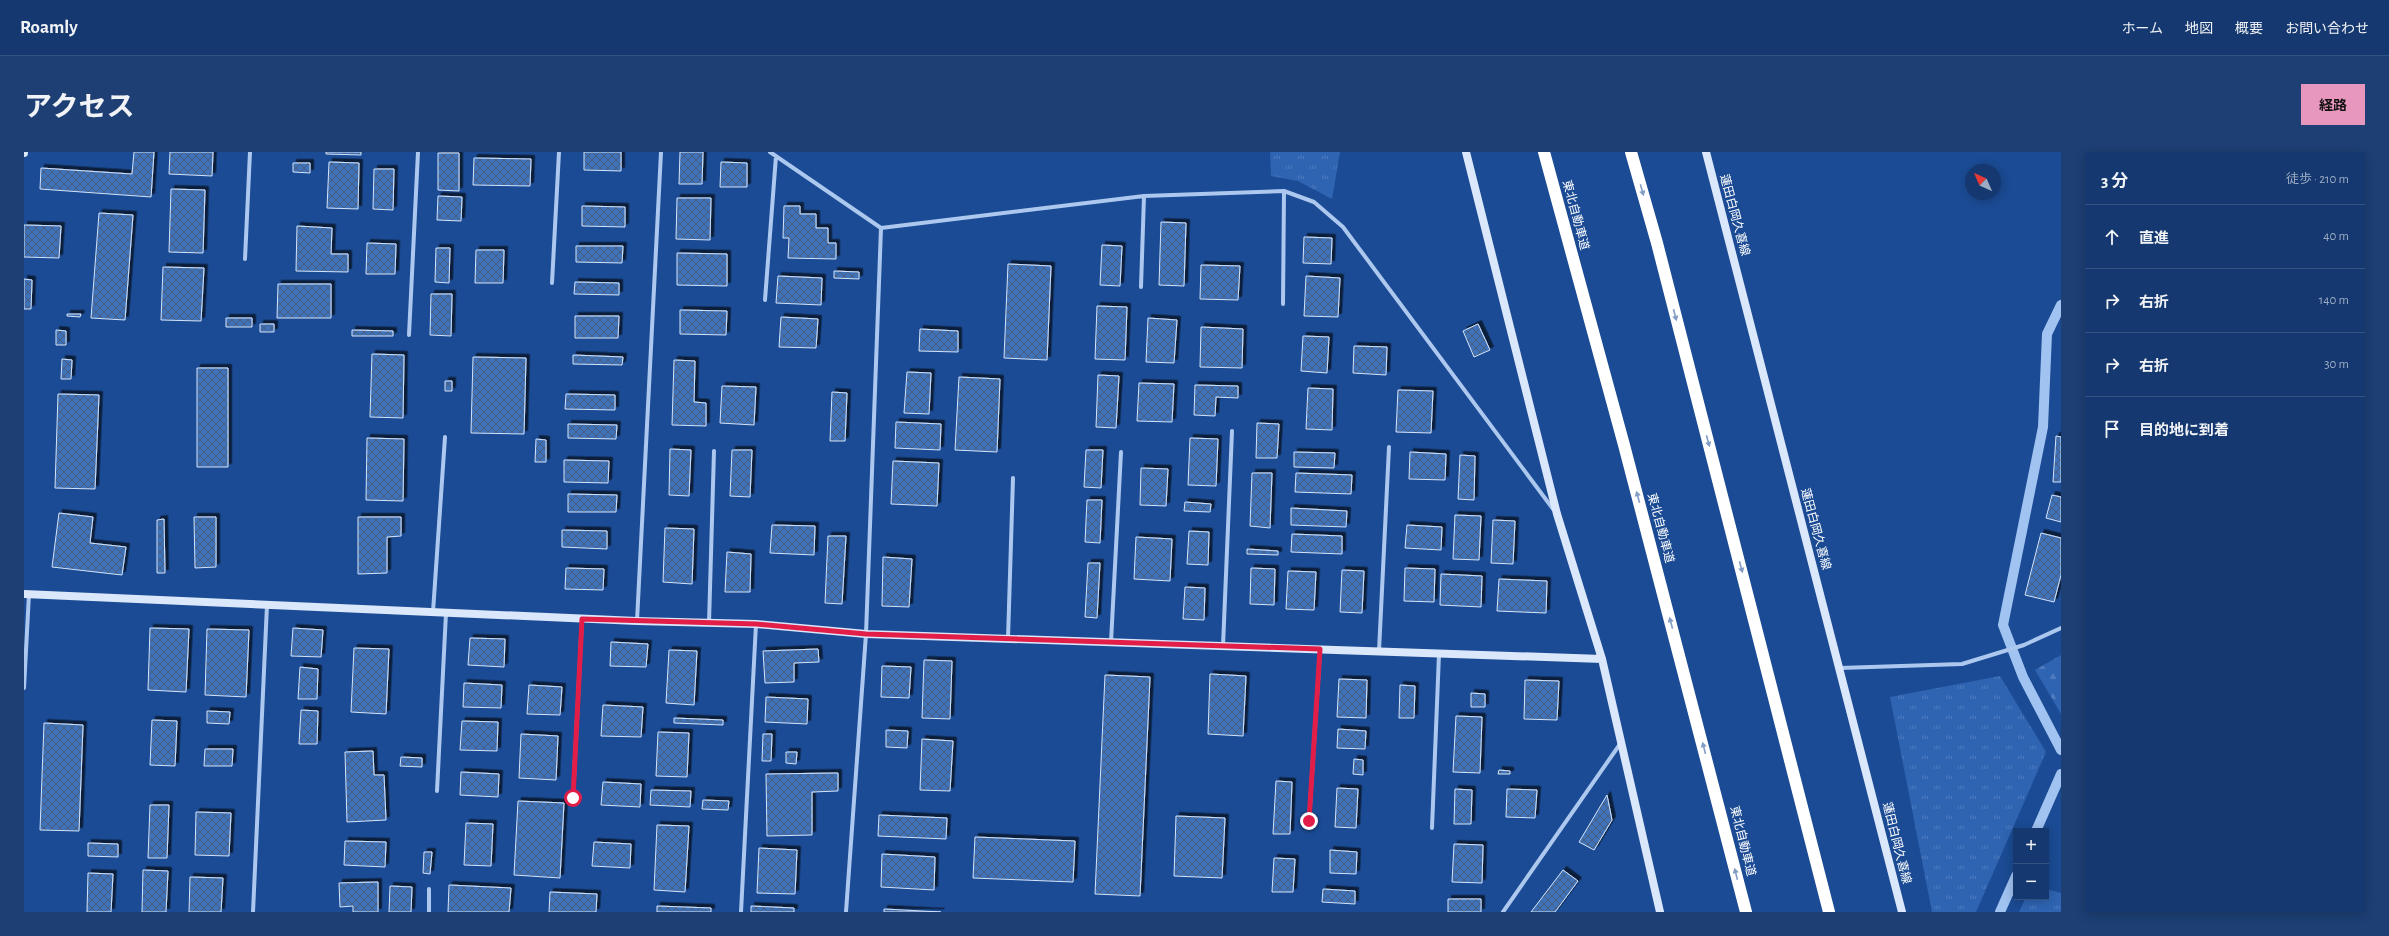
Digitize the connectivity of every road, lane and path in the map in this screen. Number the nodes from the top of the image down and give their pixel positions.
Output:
1 (250, 152) edge
2 (418, 152) edge
3 (559, 152) edge
4 (661, 152) edge
5 (770, 152) edge
6 (1466, 152) edge
7 (1544, 152) edge
8 (1631, 152) edge
9 (1706, 152) edge
10 (776, 156) junction
11 (1284, 191) junction
12 (1144, 196) junction
13 (881, 228) junction
14 (245, 259) dead end
15 (552, 283) dead end
16 (1141, 287) dead end
17 (765, 300) dead end
18 (1283, 304) dead end
19 (409, 335) dead end
20 (1232, 431) dead end
21 (445, 437) dead end
22 (1389, 447) dead end
23 (714, 450) dead end
24 (1121, 452) dead end
25 (1013, 478) dead end
26 (1557, 514) junction
27 (26, 594) edge
28 (267, 605) junction
29 (433, 612) junction
30 (446, 613) junction
31 (582, 619) junction
32 (637, 621) junction
33 (709, 623) junction
34 (756, 624) junction
35 (2061, 628) edge
36 (866, 634) junction
37 (1008, 639) junction
38 (1111, 642) junction
39 (1222, 646) junction
40 (1320, 649) junction
41 (1379, 651) junction
42 (1439, 653) junction
43 (1602, 659) junction
44 (1840, 668) junction
45 (24, 688) edge
46 (1620, 744) junction
47 (436, 791) dead end
48 (573, 798) dead end
49 (1309, 821) dead end
50 (1432, 828) dead end
51 (429, 889) dead end
52 (253, 912) edge
53 (429, 912) edge
54 (741, 912) edge
55 (846, 912) edge
56 (1503, 912) edge
57 (1660, 912) edge
58 (1746, 912) edge
59 (1829, 912) edge
60 (1902, 912) edge

1 - 14 street
2 - 19 street
3 - 15 street
4 - 32 street
5 - 10 street
6 - 26 street
58 -> 7 highway, 東北自動車道
8 -> 59 highway
9 - 44 street, 蓮田白岡久喜線
10 - 13 street
10 - 17 street
11 - 12 street
11 - 18 street
11 - 26 street
12 - 13 street
12 - 16 street
13 - 36 street
20 - 39 street
21 - 29 street
22 - 41 street
23 - 33 street
24 - 38 street
25 - 37 street
26 - 43 street
27 - 28 street
27 - 45 street
28 - 29 street
28 - 52 street
29 - 30 street
30 - 31 street
30 - 47 street
31 - 32 street
31 - 48 street
32 - 33 street
33 - 34 street
34 - 36 street
34 - 54 street
35 - 44 street
36 - 37 street
36 - 55 street
37 - 38 street
38 - 39 street
39 - 40 street
40 - 41 street
40 - 49 street
41 - 42 street
42 - 43 street
42 - 50 street
43 - 46 street
44 - 60 street, 蓮田白岡久喜線
46 - 56 street
46 - 57 street
51 - 53 street

